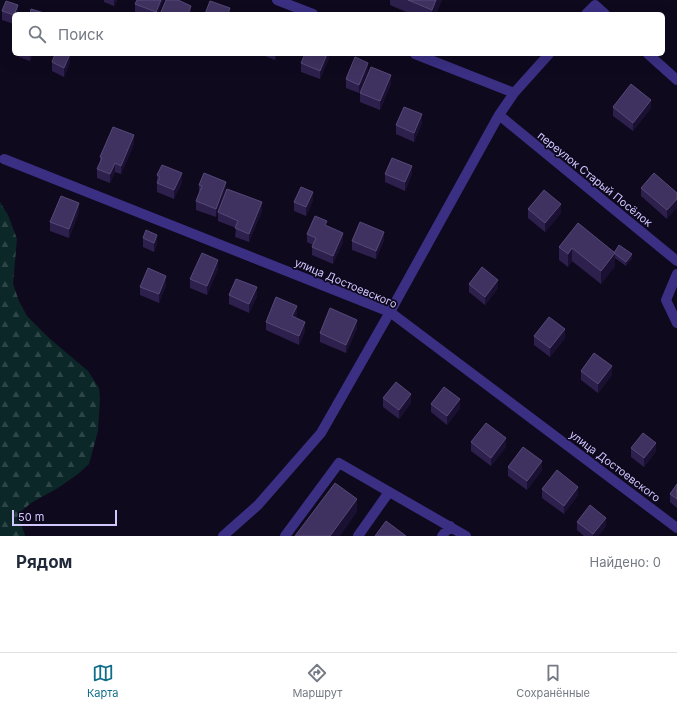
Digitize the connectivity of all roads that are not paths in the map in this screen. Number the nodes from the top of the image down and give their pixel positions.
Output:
1 (277, 0) edge
2 (308, 12) edge
3 (588, 12) edge
4 (603, 12) edge
5 (420, 56) edge
6 (548, 56) edge
7 (650, 56) edge
8 (677, 80) edge
9 (514, 93) junction
10 (499, 116) junction
11 (4, 159) dead end
12 (677, 261) edge
13 (677, 274) edge
14 (390, 312) junction
15 (677, 323) edge
16 (390, 492) junction
17 (450, 526) junction
18 (677, 528) edge
19 (223, 536) edge
20 (285, 536) edge
21 (358, 536) edge
22 (442, 536) edge
23 (466, 536) edge

1 - 2 street
3 - 4 street
5 - 9 street
6 - 9 street
7 - 8 street
9 - 10 street
10 - 12 street, переулок Старый Посёлок
10 - 14 street
11 - 14 street, улица Достоевского
13 - 15 street
14 - 18 street, улица Достоевского
14 - 19 street
16 - 17 street
16 - 20 street
16 - 21 street
17 - 22 street
17 - 23 street

